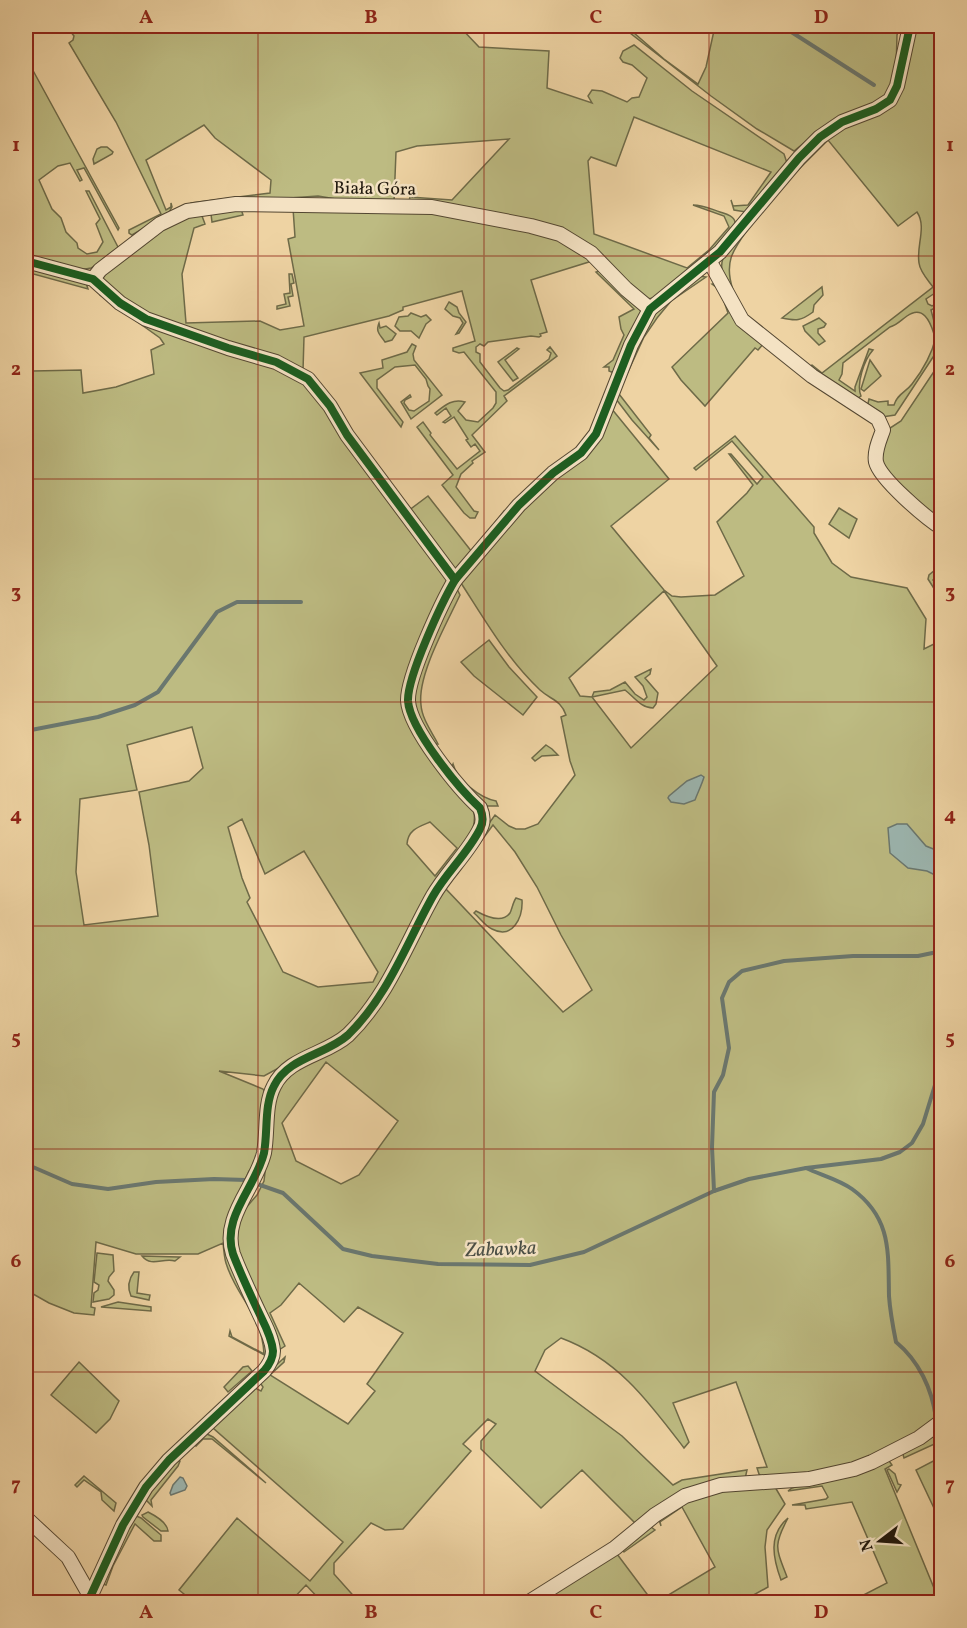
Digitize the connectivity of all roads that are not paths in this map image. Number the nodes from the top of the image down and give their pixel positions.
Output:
1 (910, 26) edge
2 (26, 261) edge
3 (710, 262) junction
4 (93, 279) junction
5 (650, 309) junction
6 (942, 528) edge
7 (455, 580) junction
8 (942, 1422) edge
9 (26, 1518) edge
10 (90, 1600) edge
11 (529, 1602) edge

1 - 3 street
2 - 4 street
3 - 5 street
3 - 6 street
4 - 5 street, Biała Góra
4 - 7 street
5 - 7 street
7 - 10 street
8 - 11 street
9 - 10 street

